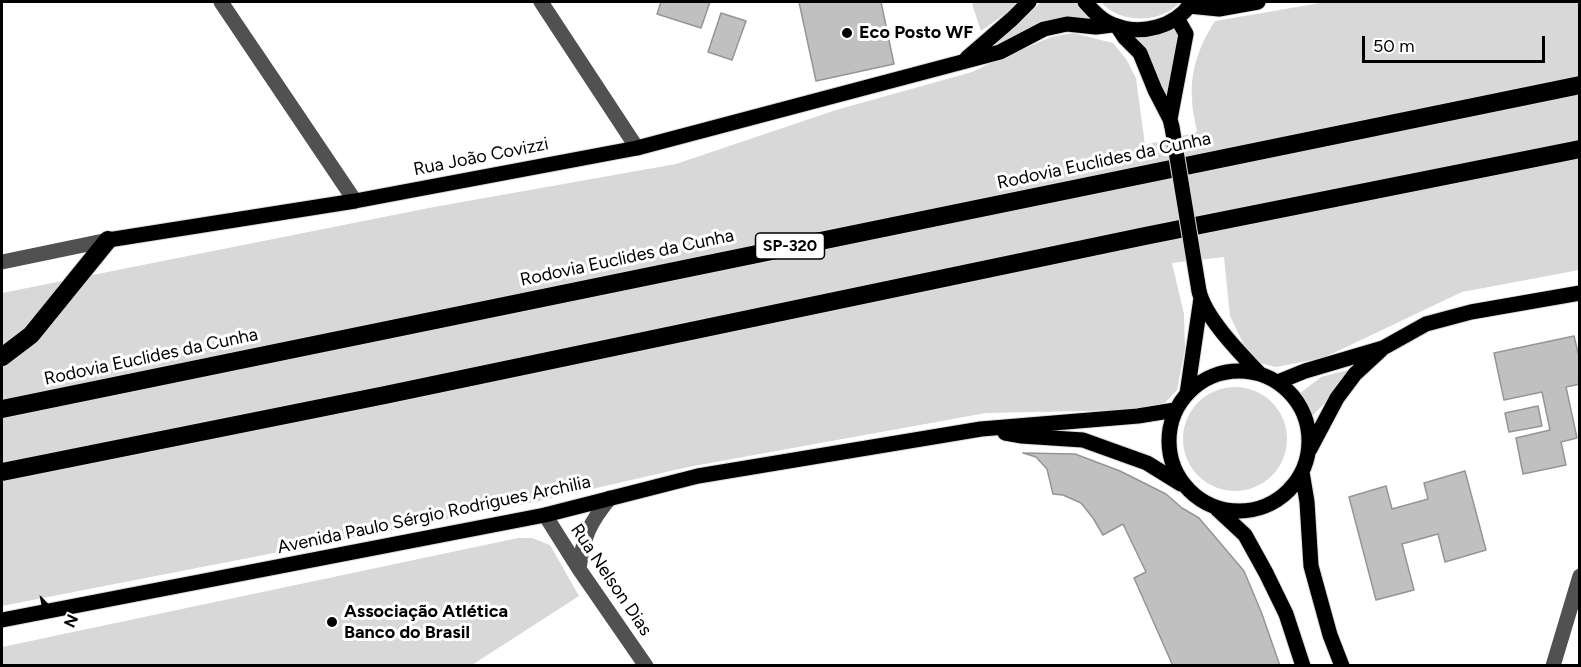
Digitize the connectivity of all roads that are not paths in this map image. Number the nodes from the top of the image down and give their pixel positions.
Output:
1 (221, 2) edge
2 (541, 2) edge
3 (1029, 2) edge
4 (1085, 2) edge
5 (1258, 2) edge
6 (1191, 4) edge
7 (1177, 18) junction
8 (1115, 25) junction
9 (962, 62) junction
10 (1580, 85) edge
11 (1171, 123) junction
12 (637, 148) junction
13 (1580, 149) edge
14 (355, 201) junction
15 (108, 240) junction
16 (2, 262) edge
17 (1580, 293) edge
18 (1200, 295) junction
19 (1383, 348) junction
20 (2, 357) edge
21 (1260, 374) junction
22 (1278, 382) junction
23 (1186, 393) junction
24 (2, 409) edge
25 (1175, 410) junction
26 (981, 429) junction
27 (1308, 453) junction
28 (2, 472) edge
29 (1302, 472) junction
30 (1184, 486) junction
31 (610, 498) junction
32 (1217, 509) junction
33 (545, 515) junction
34 (579, 569) junction
35 (1580, 576) edge
36 (2, 620) edge
37 (1555, 665) edge
38 (646, 666) edge
39 (1303, 666) edge
40 (1342, 666) edge

1 - 14 street
2 - 12 street
3 - 9 main road, Rua João Covizzi
4 - 8 main road
5 - 6 main road
6 - 7 main road
7 - 8 main road, Rua João Covizzi
7 - 11 main road
8 - 9 main road, Rua João Covizzi
8 - 11 main road
9 - 12 main road, Rua João Covizzi
10 - 24 highway, Rodovia Euclides da Cunha / SP-320
11 - 18 main road, bridge
12 - 14 main road, Rua João Covizzi
13 - 28 highway
14 - 15 main road, Rua João Covizzi
15 - 16 street, Rua João Covizzi
15 - 20 highway
17 - 19 main road
18 - 21 main road
18 - 23 main road
19 - 22 main road
19 - 27 main road
21 - 22 main road
21 - 23 main road
22 - 27 main road
23 - 25 main road
25 - 26 main road, Avenida Paulo Sérgio Rodrigues Archilia
25 - 30 main road
26 - 30 main road, Avenida Paulo Sérgio Rodrigues Archilia
26 - 31 main road, Avenida Paulo Sérgio Rodrigues Archilia
27 - 29 main road
29 - 32 main road
29 - 40 main road
30 - 32 main road
31 - 33 main road, Avenida Paulo Sérgio Rodrigues Archilia
31 - 34 street
32 - 39 main road
33 - 34 street, Rua Nelson Dias
33 - 36 main road, Avenida Paulo Sérgio Rodrigues Archilia
34 - 38 street, Rua Nelson Dias
35 - 37 street

